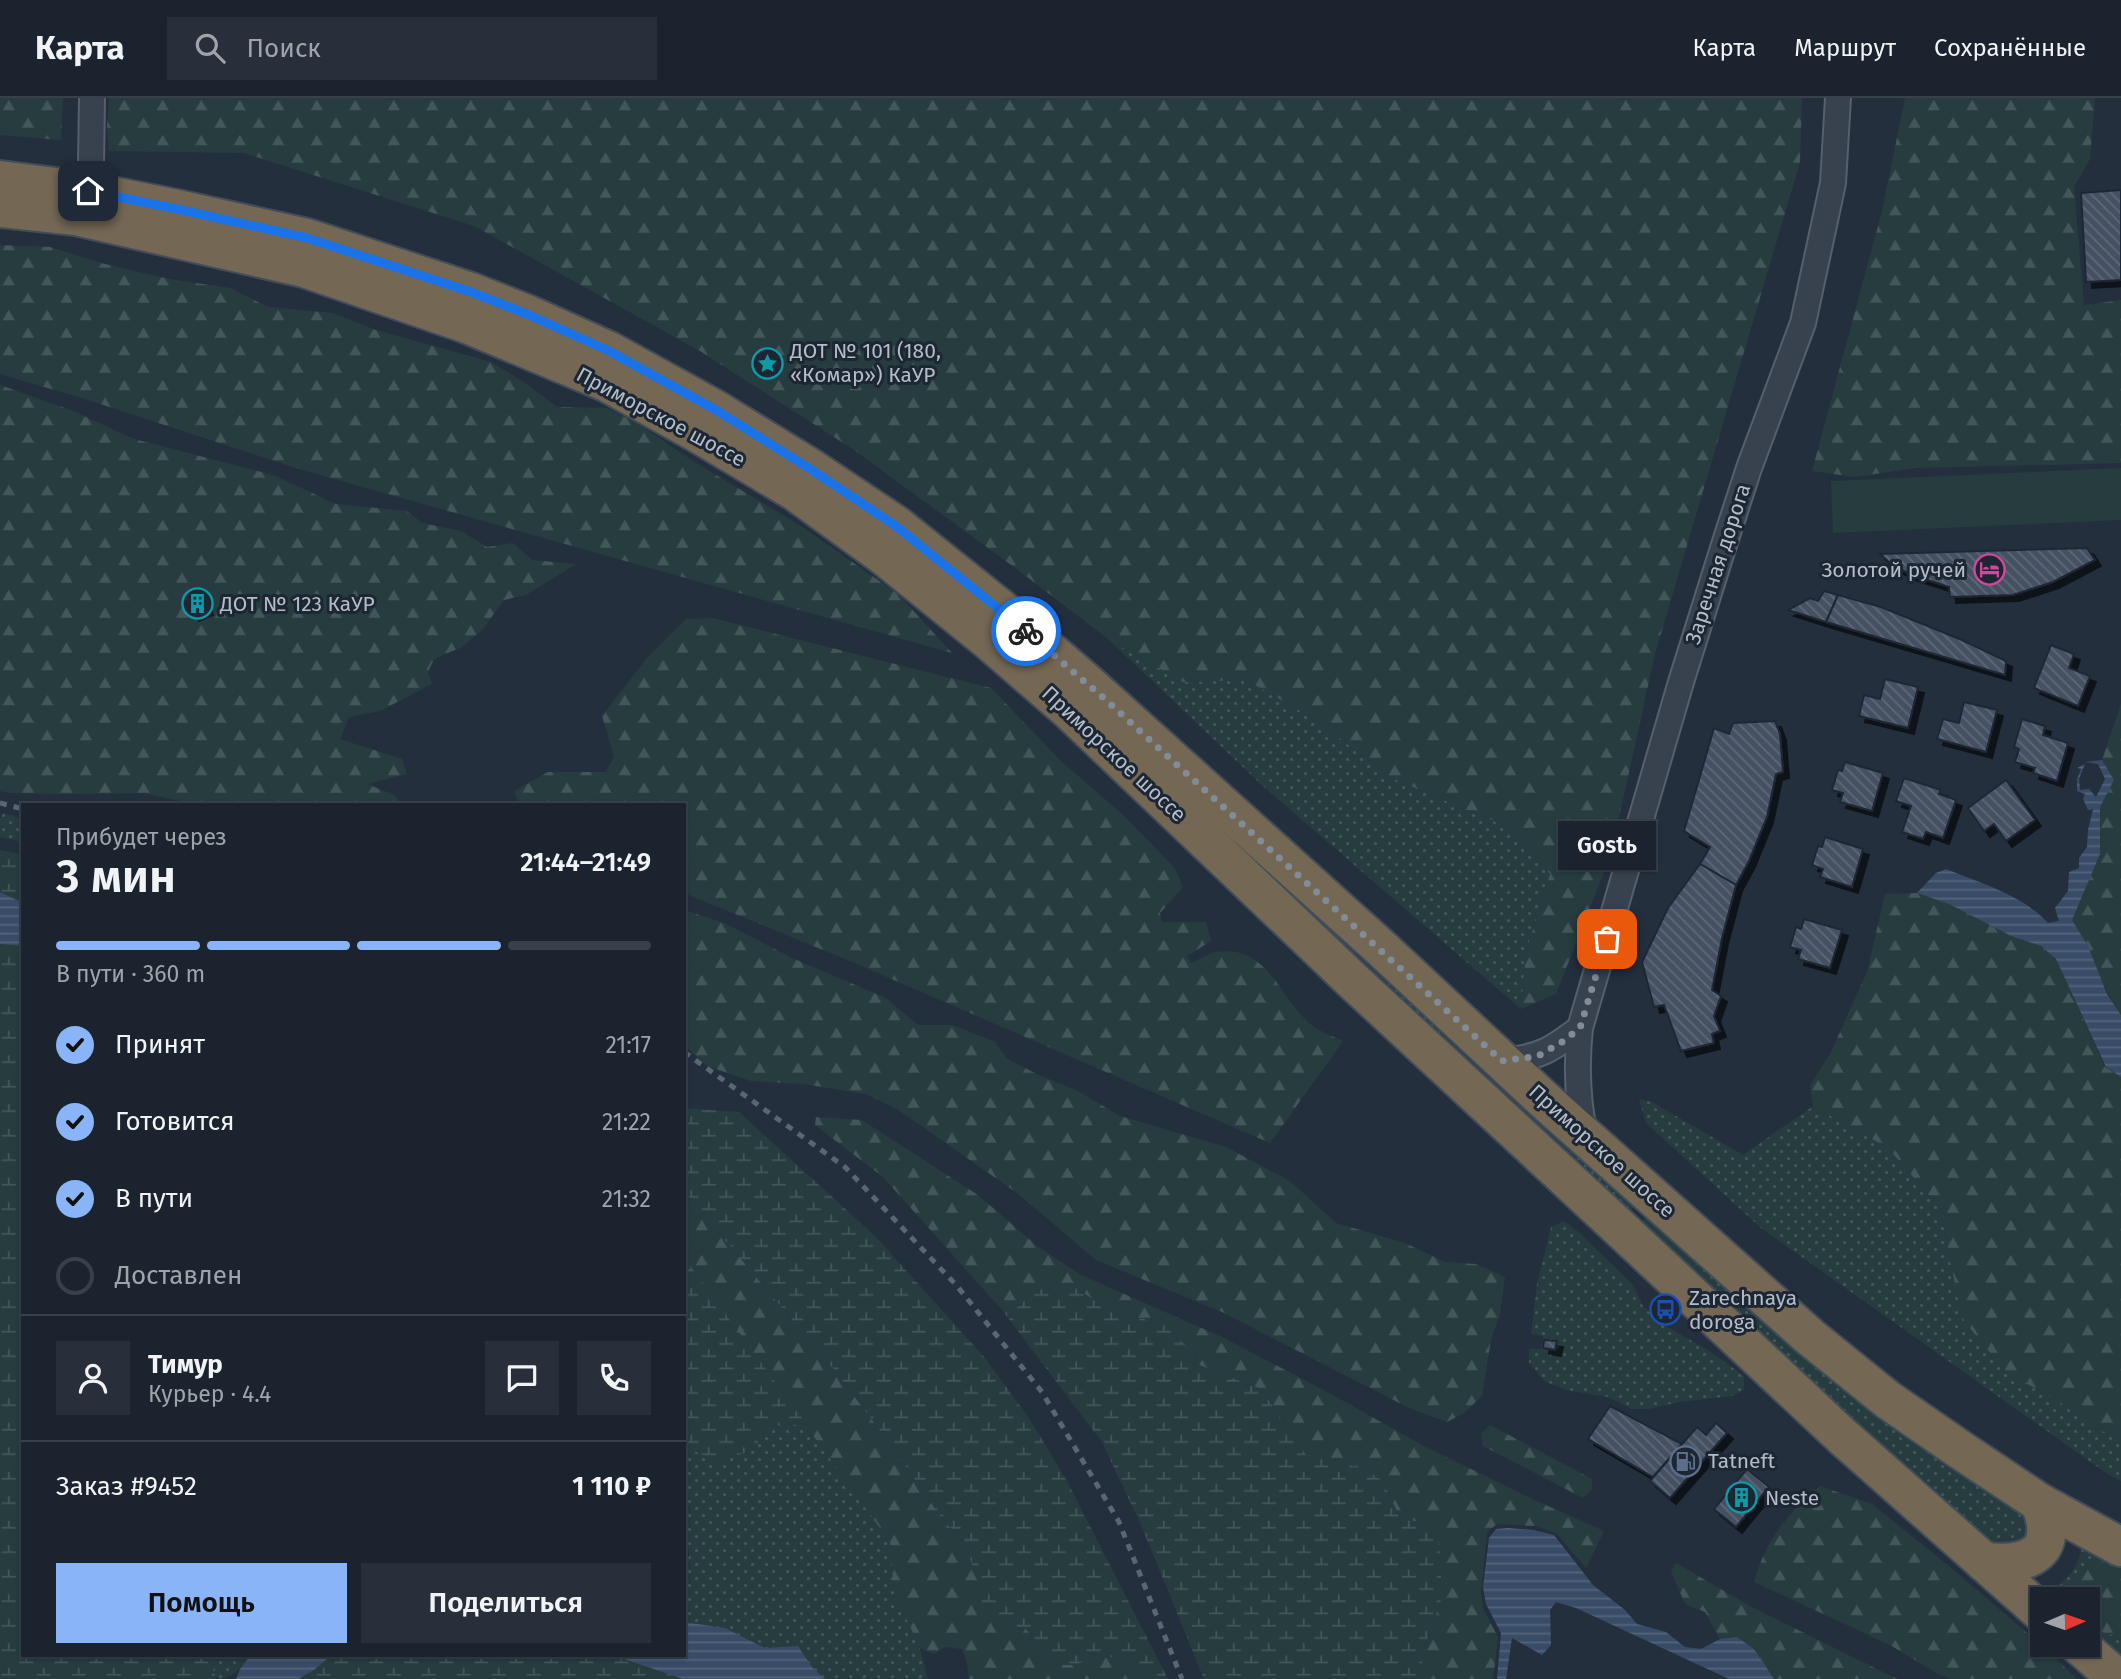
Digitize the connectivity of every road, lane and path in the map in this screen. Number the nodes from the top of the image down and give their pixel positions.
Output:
1 (92, 98) edge
2 (1839, 98) edge
3 (0, 180) edge
4 (88, 191) junction
5 (0, 208) edge
6 (1167, 779) junction
7 (1580, 1028) junction
8 (1502, 1061) junction
9 (1586, 1136) junction
10 (2040, 1503) junction
11 (2121, 1547) edge
12 (1984, 1562) junction
13 (2030, 1602) edge
14 (2093, 1657) edge
15 (2118, 1679) edge

1 - 4 street
2 - 7 street, Заречная дорога
3 - 4 highway, Приморское шоссе
4 - 6 highway, Приморское шоссе
5 - 6 highway, Приморское шоссе
6 - 8 highway, Приморское шоссе
6 - 12 highway, Приморское шоссе
7 - 8 street
7 - 9 street, Заречная дорога
8 - 9 highway, Приморское шоссе
9 - 10 highway, Приморское шоссе
10 - 11 highway, Приморское шоссе
10 - 12 highway
12 - 13 highway, Приморское шоссе
14 - 15 highway

